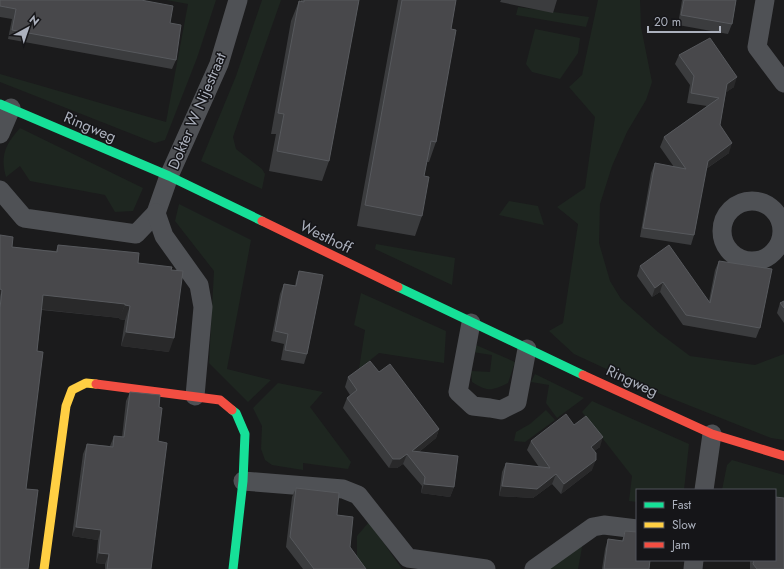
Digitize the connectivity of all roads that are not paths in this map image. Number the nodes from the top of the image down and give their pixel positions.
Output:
1 (238, 0) edge
2 (765, 0) edge
3 (784, 84) edge
4 (5, 106) edge
5 (0, 134) edge
6 (169, 176) junction
7 (0, 190) edge
8 (156, 213) junction
9 (471, 322) junction
10 (527, 349) junction
11 (195, 396) junction
12 (712, 434) junction
13 (784, 456) edge
14 (243, 481) junction
15 (704, 489) edge
16 (636, 529) edge
17 (44, 569) edge
18 (233, 569) edge
19 (486, 569) edge
20 (534, 569) edge

1 - 6 street, Dokter W Nijestraat
2 - 3 street
4 - 5 street
4 - 6 street, Ringweg
6 - 8 street, Dokter W Nijestraat
6 - 9 street, Westhoff
7 - 8 street
8 - 11 street
9 - 10 street, Ringweg
9 - 10 street
10 - 12 street, Ringweg
11 - 14 street
11 - 17 street
12 - 13 street, Ringweg
12 - 15 street
14 - 18 street
14 - 19 street
16 - 20 street

